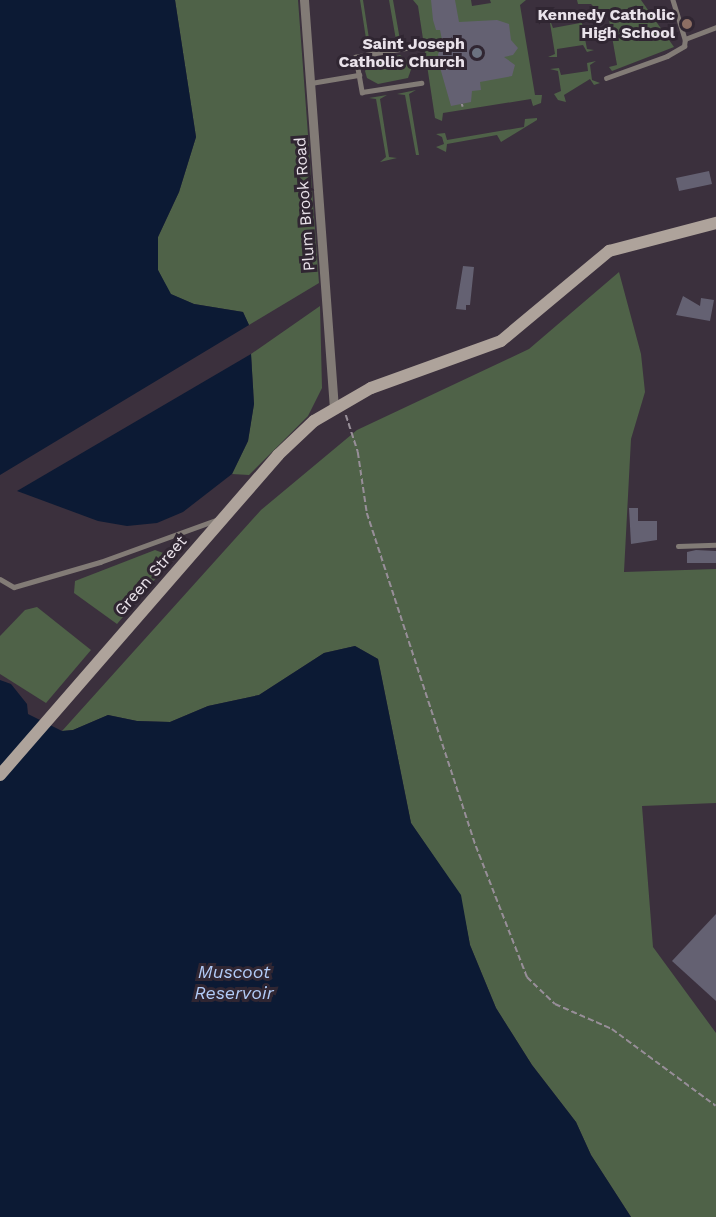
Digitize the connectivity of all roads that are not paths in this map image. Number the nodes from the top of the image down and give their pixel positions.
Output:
1 (304, 0) edge
2 (673, 0) edge
3 (716, 27) edge
4 (684, 39) junction
5 (415, 47) dead end
6 (359, 75) junction
7 (606, 78) dead end
8 (311, 83) junction
9 (421, 83) dead end
10 (716, 223) edge
11 (337, 405) junction
12 (224, 517) junction
13 (716, 545) edge
14 (678, 546) dead end
15 (0, 579) edge
16 (0, 775) edge

1 - 8 street, Plum Brook Road
2 - 4 lane
3 - 4 lane
4 - 7 lane
5 - 6 lane
6 - 8 lane
6 - 9 lane
8 - 11 street, Plum Brook Road
10 - 11 main road, Green Street
11 - 12 main road, Green Street
12 - 15 lane
12 - 16 main road, Green Street
13 - 14 lane

